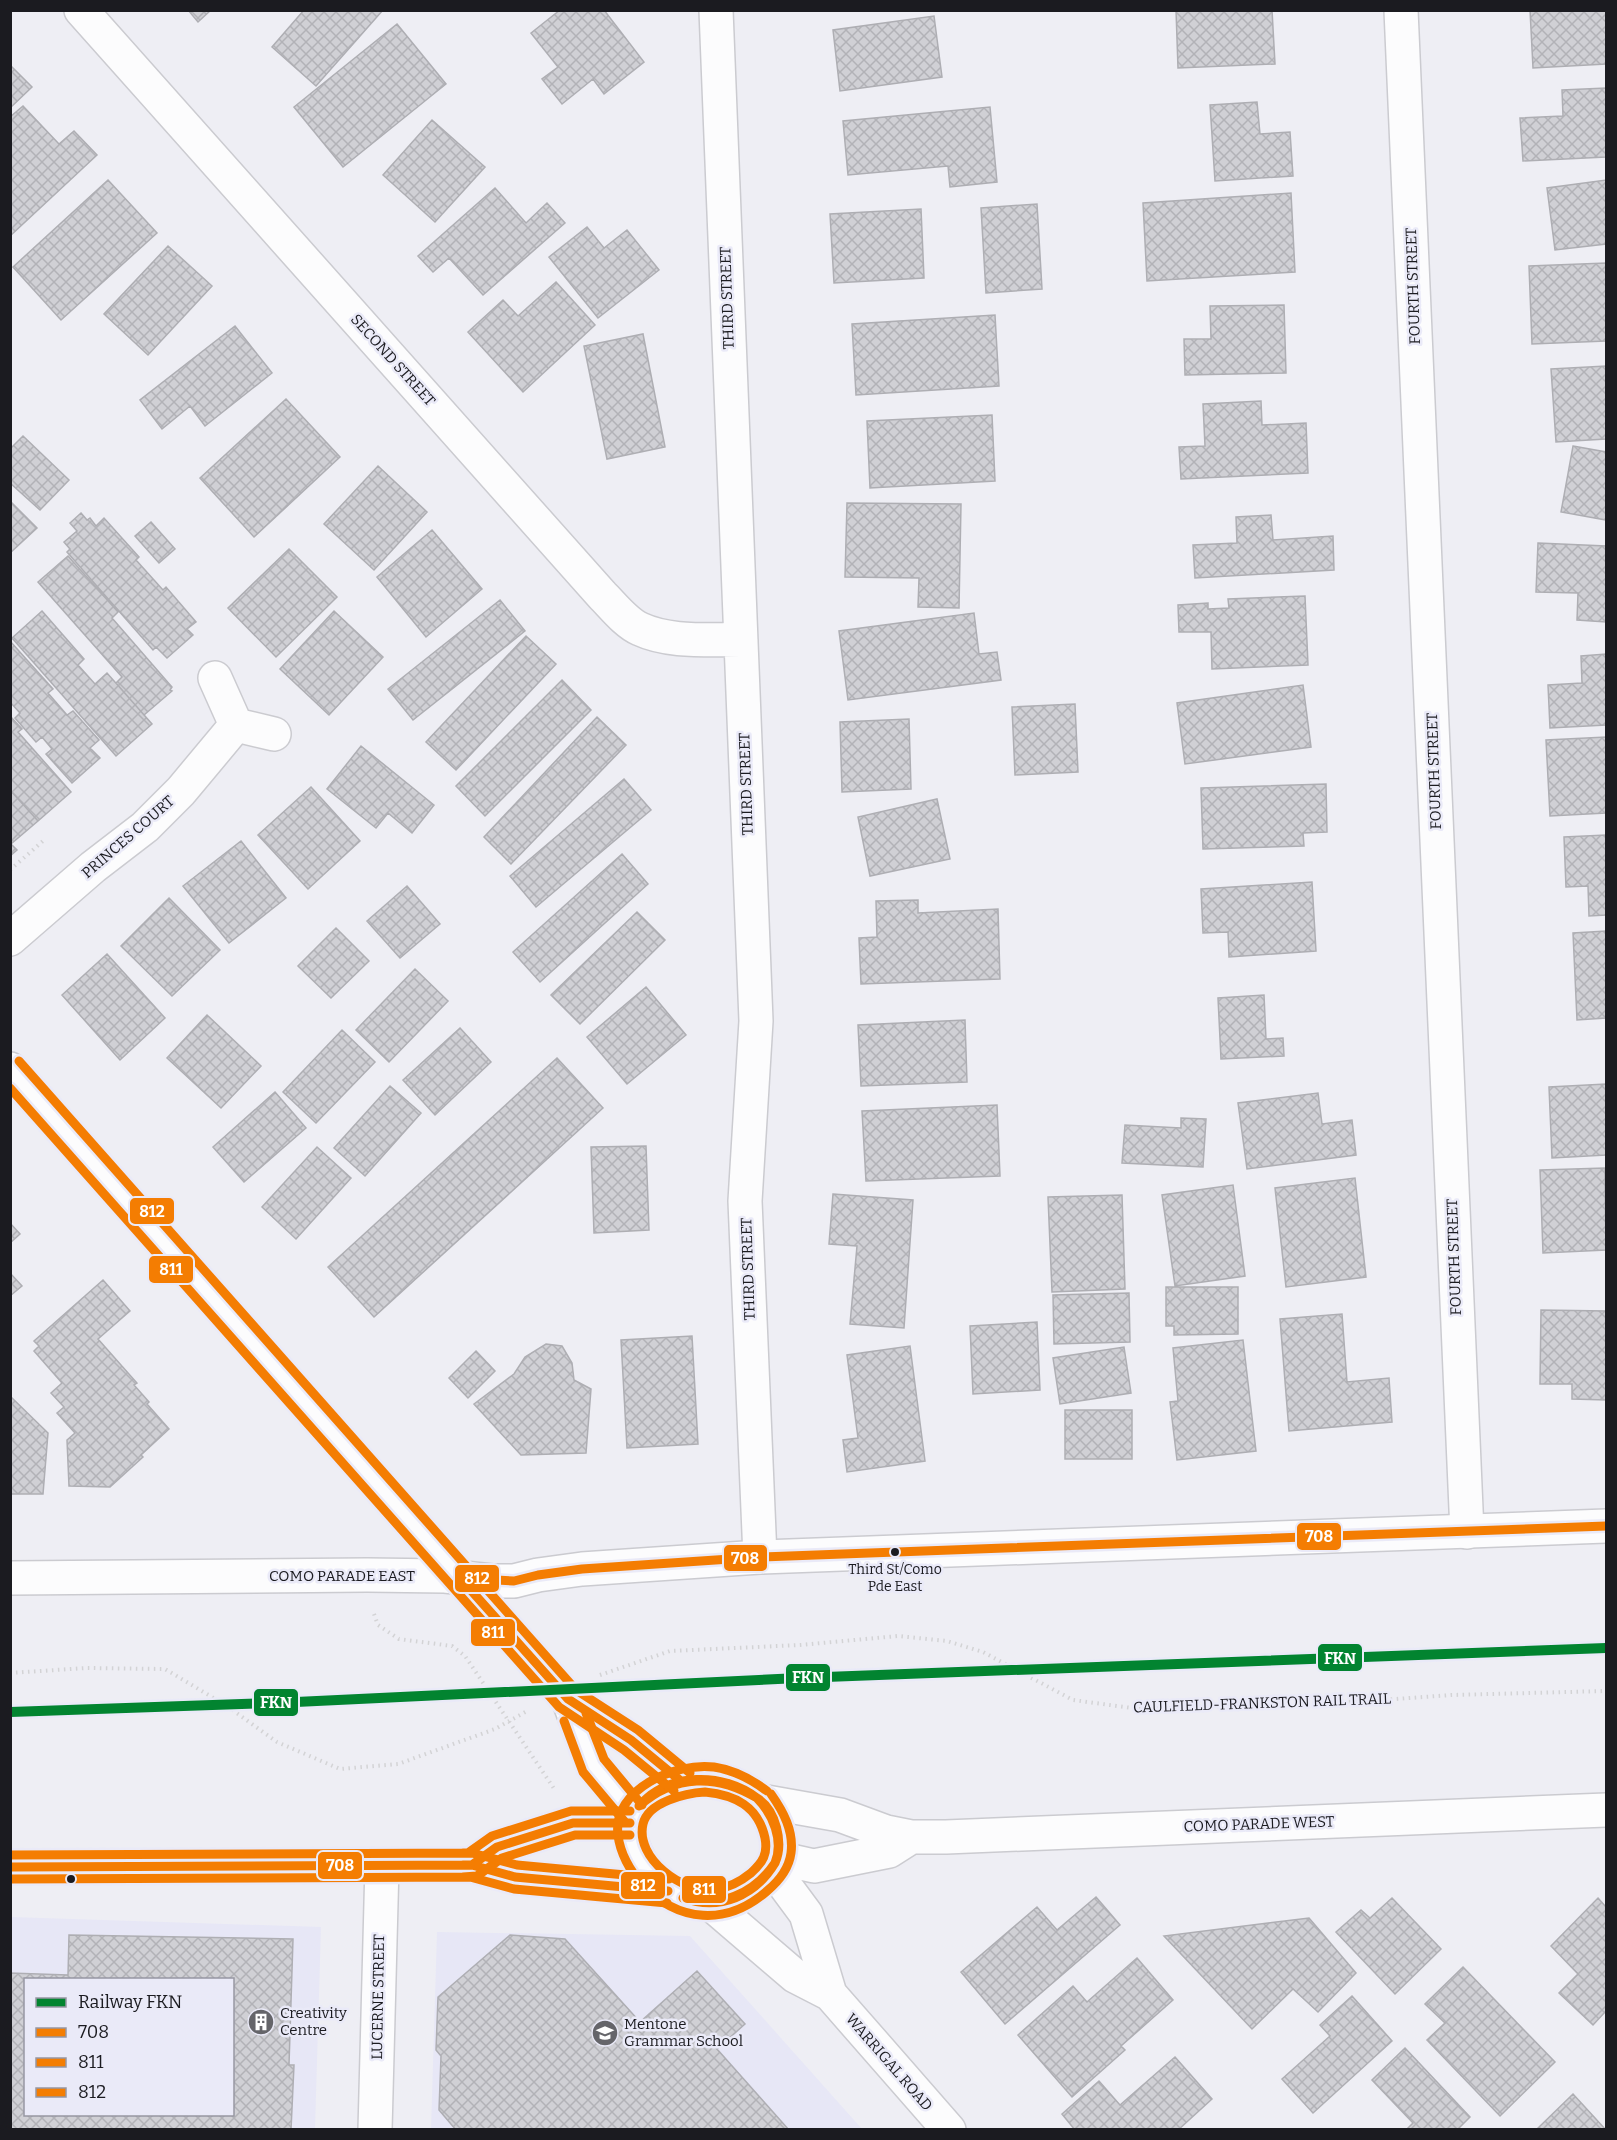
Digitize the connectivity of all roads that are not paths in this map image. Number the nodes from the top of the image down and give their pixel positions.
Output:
1 (81, 10) edge
2 (716, 10) edge
3 (1401, 10) edge
4 (741, 640) junction
5 (215, 678) dead end
6 (236, 725) junction
7 (274, 735) dead end
8 (10, 939) edge
9 (10, 1069) edge
10 (1606, 1526) edge
11 (1467, 1532) junction
12 (760, 1557) junction
13 (10, 1578) edge
14 (460, 1578) junction
15 (565, 1696) junction
16 (682, 1782) junction
17 (761, 1801) junction
18 (1606, 1810) edge
19 (631, 1818) junction
20 (911, 1837) junction
21 (775, 1863) junction
22 (382, 1865) junction
23 (472, 1865) junction
24 (10, 1867) edge
25 (668, 1891) junction
26 (711, 1904) junction
27 (830, 1994) junction
28 (375, 2130) edge
29 (949, 2130) edge

1 - 4 street, SECOND STREET
2 - 4 street, THIRD STREET
3 - 11 street, FOURTH STREET
4 - 12 street, THIRD STREET
5 - 6 street
6 - 7 street
6 - 8 street, PRINCES COURT
9 - 14 street
10 - 11 street, COMO PARADE EAST
11 - 12 street, COMO PARADE EAST
12 - 14 street, COMO PARADE EAST
13 - 14 street, COMO PARADE EAST
14 - 15 street
15 - 16 street
15 - 19 street
16 - 17 street
16 - 19 street
17 - 20 street, COMO PARADE WEST
17 - 21 street
18 - 20 street, COMO PARADE WEST
19 - 23 street
19 - 25 street
20 - 21 street, COMO PARADE WEST
21 - 26 street
21 - 27 street, WARRIGAL ROAD
22 - 23 street
22 - 24 street
22 - 28 street, LUCERNE STREET
23 - 25 street
25 - 26 street
26 - 27 street, WARRIGAL ROAD
27 - 29 street, WARRIGAL ROAD

